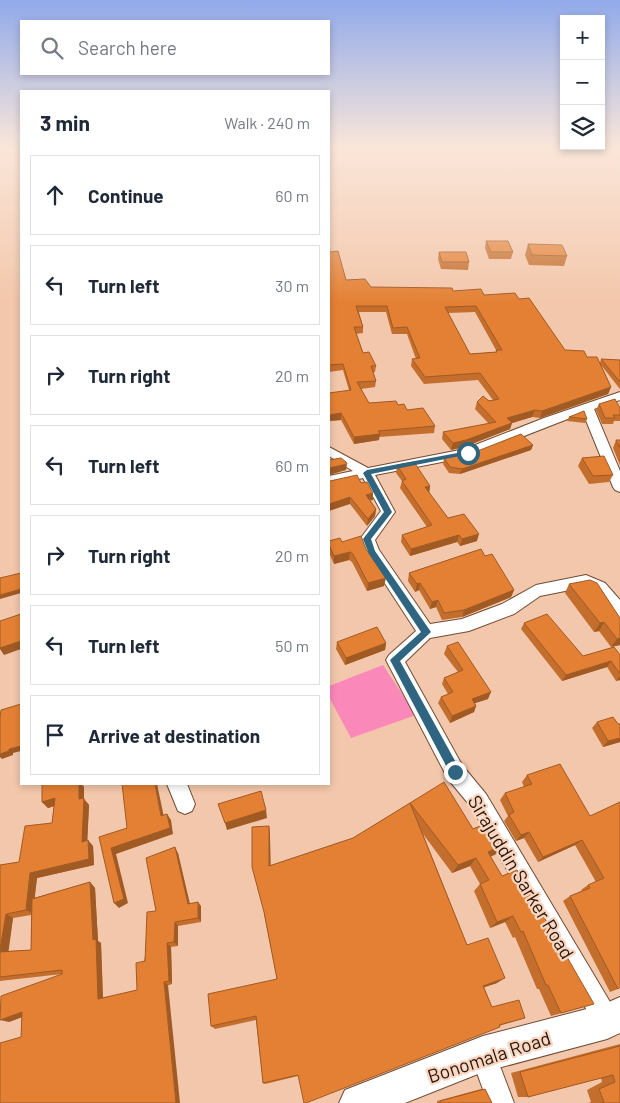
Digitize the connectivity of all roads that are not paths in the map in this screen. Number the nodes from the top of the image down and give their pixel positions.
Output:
1 (620, 396) edge
2 (587, 407) junction
3 (330, 452) edge
4 (367, 473) junction
5 (330, 480) edge
6 (620, 487) edge
7 (620, 611) edge
8 (426, 632) junction
9 (176, 785) edge
10 (185, 804) dead end
11 (613, 1018) edge
12 (483, 1054) junction
13 (358, 1103) edge
14 (501, 1103) edge

1 - 2 street
2 - 4 street
2 - 6 street
3 - 4 street
4 - 5 street
4 - 8 street
7 - 8 street
8 - 11 street, Sirajuddin Sarker Road
9 - 10 street
11 - 12 street, Bonomala Road
12 - 13 street, Bonomala Road
12 - 14 street

